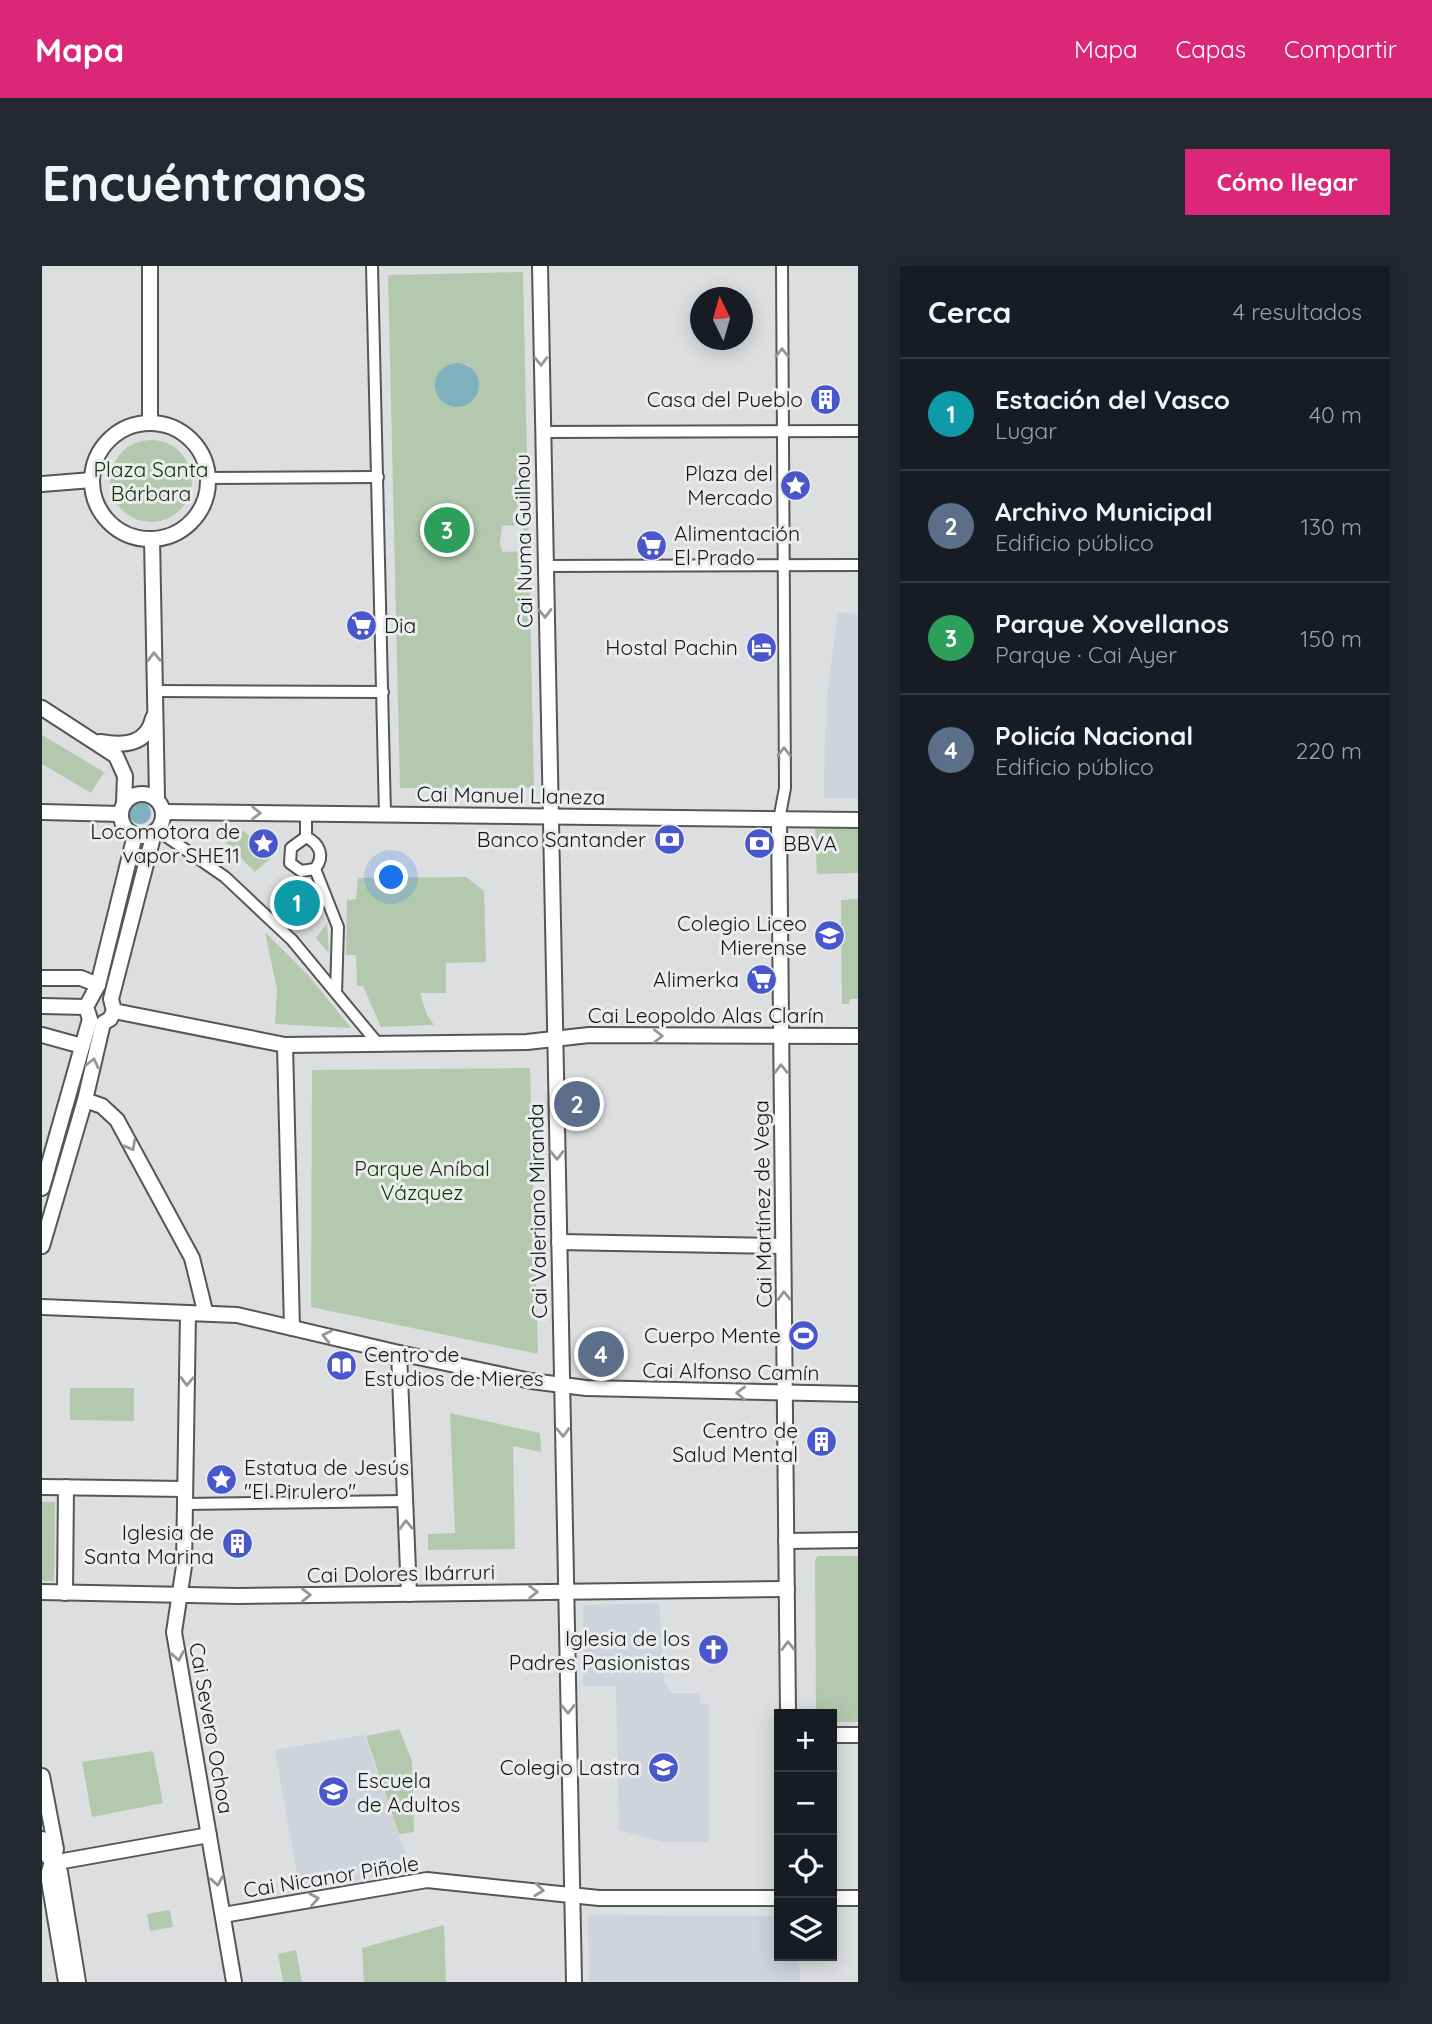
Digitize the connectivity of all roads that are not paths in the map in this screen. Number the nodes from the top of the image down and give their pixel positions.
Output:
1 (149, 266) edge
2 (372, 266) edge
3 (540, 266) edge
4 (782, 266) edge
5 (150, 423) junction
6 (782, 431) junction
7 (858, 431) edge
8 (542, 432) junction
9 (378, 477) junction
10 (208, 478) junction
11 (92, 480) junction
12 (42, 484) edge
13 (152, 539) junction
14 (782, 565) junction
15 (858, 565) edge
16 (544, 566) junction
17 (154, 691) junction
18 (383, 692) junction
19 (42, 709) edge
20 (155, 709) junction
21 (95, 741) junction
22 (157, 799) junction
23 (122, 809) junction
24 (42, 812) edge
25 (164, 812) junction
26 (306, 814) junction
27 (385, 815) junction
28 (549, 816) junction
29 (779, 820) junction
30 (858, 820) edge
31 (155, 832) junction
32 (135, 835) junction
33 (306, 837) junction
34 (315, 869) junction
35 (42, 978) edge
36 (336, 993) junction
37 (112, 1005) junction
38 (42, 1006) edge
39 (94, 1006) junction
40 (42, 1035) edge
41 (781, 1036) junction
42 (858, 1036) edge
43 (554, 1038) junction
44 (285, 1045) junction
45 (379, 1045) junction
46 (82, 1046) junction
47 (85, 1100) junction
48 (42, 1188) edge
49 (559, 1242) junction
50 (42, 1246) edge
51 (783, 1246) junction
52 (42, 1307) edge
53 (205, 1311) junction
54 (188, 1313) junction
55 (292, 1328) junction
56 (399, 1353) junction
57 (562, 1385) junction
58 (785, 1394) junction
59 (858, 1394) edge
60 (42, 1487) edge
61 (66, 1487) junction
62 (185, 1496) junction
63 (405, 1501) junction
64 (858, 1540) edge
65 (786, 1541) junction
66 (787, 1589) junction
67 (565, 1591) junction
68 (42, 1592) edge
69 (65, 1593) junction
70 (180, 1594) junction
71 (409, 1594) junction
72 (788, 1709) edge
73 (837, 1735) edge
74 (858, 1735) edge
75 (42, 1776) edge
76 (209, 1835) junction
77 (42, 1839) edge
78 (47, 1864) edge
79 (572, 1895) junction
80 (774, 1898) edge
81 (837, 1898) edge
82 (858, 1898) edge
83 (223, 1914) junction
84 (66, 1982) edge
85 (78, 1982) edge
86 (234, 1982) edge
87 (574, 1982) edge

1 - 5 street
2 - 9 street
3 -> 8 street, Cai Numa Guilhou
6 -> 4 street
5 - 10 street
5 - 11 street
6 - 7 street
6 - 8 street
6 - 14 street
8 - 16 street, Cai Numa Guilhou
9 - 10 street
9 - 18 street
10 - 13 street
11 - 12 street
11 - 13 street
17 -> 13 street
14 - 15 street
14 - 16 street
29 -> 14 street
16 -> 28 street, Cai Numa Guilhou
17 - 18 street
17 - 20 street
18 - 27 street
19 - 21 street
20 - 21 street
20 - 22 street
21 - 23 street
22 - 23 street
22 - 25 street
23 - 24 street
23 - 32 street
25 -> 26 street, Cai Manuel Llaneza
25 - 31 street
26 - 27 street, Cai Manuel Llaneza
26 - 33 street
27 - 28 street, Cai Manuel Llaneza
28 - 29 street, Cai Manuel Llaneza
28 - 43 street, Cai Valeriano Miranda
29 - 30 street, Cai Manuel Llaneza
29 - 41 street, Cai Martínez de Vega
31 - 32 street
31 - 36 street
31 - 37 street
32 - 39 street
33 - 34 street
33 - 34 street
34 - 36 street
35 - 39 street
36 - 45 street
37 - 39 street, Cai Leopoldo Alas Clarín
37 - 39 street
37 - 44 street, Cai Leopoldo Alas Clarín
38 - 39 street
39 - 46 street
47 -> 39 street
40 - 46 street
41 - 42 street, Cai Leopoldo Alas Clarín
43 -> 41 street, Cai Leopoldo Alas Clarín
51 -> 41 street, Cai Martínez de Vega
43 - 45 street, Cai Leopoldo Alas Clarín
43 -> 49 street, Cai Valeriano Miranda
44 - 45 street, Cai Leopoldo Alas Clarín
44 - 55 street
46 - 48 street
47 - 50 street
47 -> 53 street
49 - 51 street
49 - 57 street, Cai Valeriano Miranda
58 -> 51 street, Cai Martínez de Vega
52 - 54 street, Cai Alfonso Camín
53 - 54 street, Cai Alfonso Camín
53 - 55 street, Cai Alfonso Camín
54 -> 62 street, Cai Severo Ochoa
56 -> 55 street, Cai Alfonso Camín
56 - 57 street, Cai Alfonso Camín
56 - 63 street
58 -> 57 street, Cai Alfonso Camín
57 -> 67 street, Cai Valeriano Miranda
58 - 59 street, Cai Alfonso Camín
58 - 65 street, Cai Martínez de Vega
60 - 61 street
61 - 62 street
61 - 69 street
62 - 63 street
62 - 70 street, Cai Severo Ochoa
71 -> 63 street
64 - 65 street
65 - 66 street, Cai Martínez de Vega
66 - 67 street, Cai Dolores Ibárruri
72 -> 66 street, Cai Martínez de Vega
71 -> 67 street, Cai Dolores Ibárruri
67 -> 79 street, Cai Valeriano Miranda
68 - 69 street, Cai Dolores Ibárruri
69 - 70 street, Cai Dolores Ibárruri
70 -> 71 street, Cai Dolores Ibárruri
70 -> 76 street, Cai Severo Ochoa
73 - 74 street
75 - 78 street
76 - 78 street
76 -> 83 street, Cai Severo Ochoa
77 - 78 street
78 - 84 street
78 - 85 street
79 - 80 street, Cai Nicanor Piñole
83 -> 79 street, Cai Nicanor Piñole
79 - 87 street, Cai Valeriano Miranda
81 - 82 street
83 - 86 street, Cai Severo Ochoa

